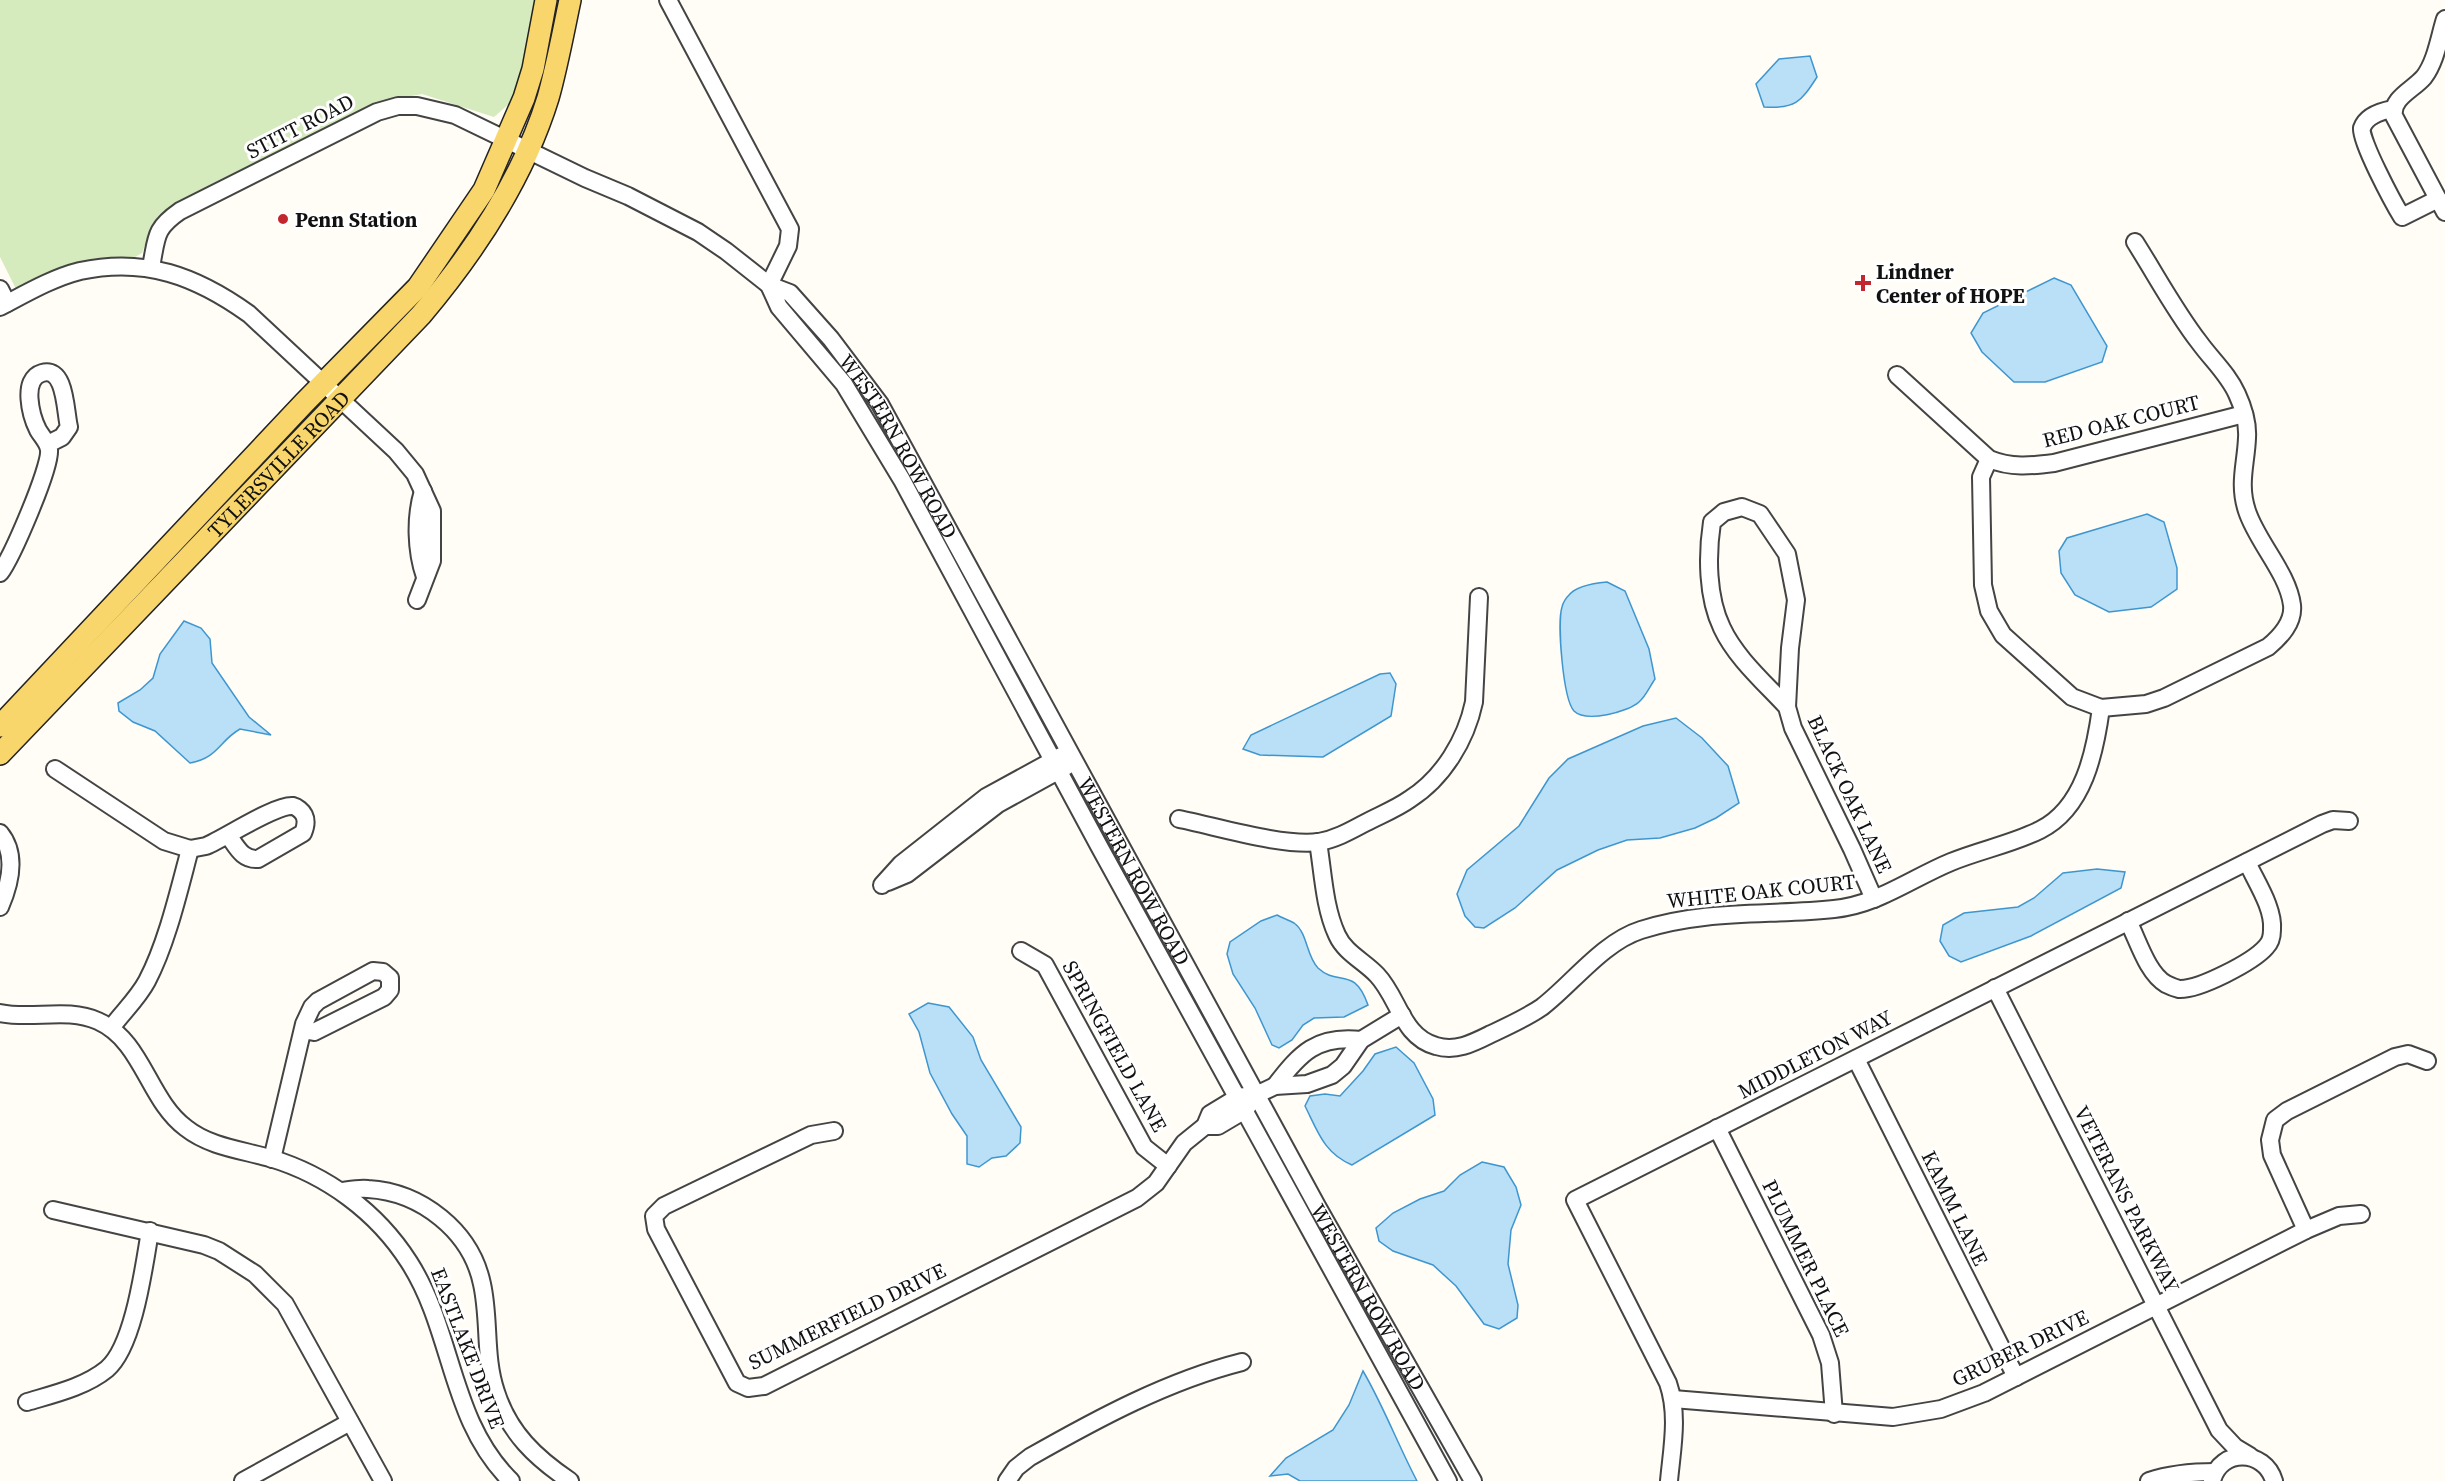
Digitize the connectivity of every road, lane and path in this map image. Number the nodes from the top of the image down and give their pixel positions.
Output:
1 (546, 0) edge
2 (570, 0) edge
3 (668, 0) edge
4 (2445, 19) edge
5 (2393, 109) junction
6 (506, 140) junction
7 (528, 150) junction
8 (2441, 205) edge
9 (2135, 242) dead end
10 (151, 267) junction
11 (769, 285) junction
12 (2, 300) edge
13 (1897, 375) dead end
14 (322, 384) junction
15 (340, 400) junction
16 (2244, 414) junction
17 (48, 444) dead end
18 (1989, 459) junction
19 (0, 573) edge
20 (1479, 597) dead end
21 (417, 600) dead end
22 (1787, 706) junction
23 (2101, 708) junction
24 (0, 726) edge
25 (0, 754) edge
26 (1073, 756) junction
27 (1056, 765) junction
28 (55, 769) dead end
29 (1179, 819) dead end
30 (2349, 820) dead end
31 (0, 833) edge
32 (228, 835) dead end
33 (1318, 842) junction
34 (190, 849) junction
35 (2247, 862) junction
36 (1874, 899) junction
37 (0, 907) edge
38 (2128, 921) junction
39 (1021, 951) dead end
40 (1995, 988) junction
41 (0, 1013) edge
42 (1402, 1015) junction
43 (111, 1028) junction
44 (303, 1030) junction
45 (1361, 1040) junction
46 (1856, 1059) junction
47 (2427, 1061) dead end
48 (1275, 1086) junction
49 (1256, 1095) junction
50 (1241, 1103) junction
51 (1718, 1128) junction
52 (834, 1131) dead end
53 (272, 1159) junction
54 (1168, 1166) junction
55 (340, 1191) junction
56 (53, 1210) dead end
57 (2361, 1214) dead end
58 (2306, 1230) junction
59 (150, 1231) junction
60 (2155, 1307) junction
61 (1242, 1362) dead end
62 (2016, 1377) junction
63 (1673, 1399) junction
64 (27, 1402) dead end
65 (1834, 1414) junction
66 (350, 1422) junction
67 (2219, 1430) junction
68 (2250, 1456) junction
69 (2215, 1474) edge
70 (243, 1481) edge
71 (383, 1481) edge
72 (511, 1481) edge
73 (570, 1481) edge
74 (1007, 1481) edge
75 (1448, 1481) edge
76 (1473, 1481) edge
77 (1669, 1481) edge
78 (2148, 1481) edge
79 (2274, 1481) edge

1 - 6 main road
2 - 7 main road
3 - 11 street
4 - 5 street
5 - 8 street
5 - 8 street
6 - 7 street, WESTERN ROW ROAD
6 - 10 street, STITT ROAD
6 - 14 main road, TYLERSVILLE ROAD
7 - 11 street, WESTERN ROW ROAD
7 - 15 main road, TYLERSVILLE ROAD
9 - 16 street
10 - 12 street
10 - 14 street
11 - 26 street, WESTERN ROW ROAD
11 - 27 street, WESTERN ROW ROAD
13 - 18 street
14 - 15 street
14 - 24 main road, TYLERSVILLE ROAD
15 - 21 street
15 - 25 main road, TYLERSVILLE ROAD
16 - 18 street, RED OAK COURT
16 - 23 street
17 - 19 street
18 - 23 street
20 - 33 street
22 - 22 street, BLACK OAK LANE
22 - 36 street, BLACK OAK LANE
23 - 36 street, WHITE OAK COURT
26 - 27 street
26 - 49 street, WESTERN ROW ROAD
27 - 27 street
27 - 50 street, WESTERN ROW ROAD
28 - 34 street
29 - 33 street
30 - 35 street, MIDDLETON WAY
31 - 37 street
32 - 34 street
33 - 42 street, WHITE OAK COURT
34 - 43 street
35 - 38 street, MIDDLETON WAY
35 - 38 street
36 - 42 street, WHITE OAK COURT
38 - 40 street, MIDDLETON WAY
39 - 54 street, SPRINGFIELD LANE
40 - 46 street, MIDDLETON WAY
40 - 60 street, VETERANS PARKWAY
41 - 43 street, EASTLAKE DRIVE
42 - 45 street
43 - 53 street, EASTLAKE DRIVE
44 - 44 street
44 - 53 street
45 - 48 street
45 - 48 street
46 - 51 street, MIDDLETON WAY
46 - 62 street, KAMM LANE
47 - 58 street
48 - 49 street
49 - 50 street
49 - 76 street, WESTERN ROW ROAD
50 - 54 street, SUMMERFIELD DRIVE
50 - 75 street, WESTERN ROW ROAD
51 - 63 street, MIDDLETON WAY
51 - 65 street, PLUMMER PLACE
52 - 54 street, SUMMERFIELD DRIVE
53 - 55 street, EASTLAKE DRIVE
55 - 72 street, EASTLAKE DRIVE
55 - 73 street
56 - 59 street
57 - 58 street, GRUBER DRIVE
58 - 60 street, GRUBER DRIVE
59 - 64 street
59 - 66 street
60 - 62 street, GRUBER DRIVE
60 - 67 street, VETERANS PARKWAY
61 - 74 street
62 - 65 street, GRUBER DRIVE
63 - 65 street, GRUBER DRIVE
63 - 77 street, MIDDLETON WAY
66 - 70 street
66 - 71 street
67 - 68 street, VETERANS PARKWAY
67 - 69 street, VETERANS PARKWAY
68 - 69 street
68 - 79 street, VETERANS PARKWAY
69 - 78 street

